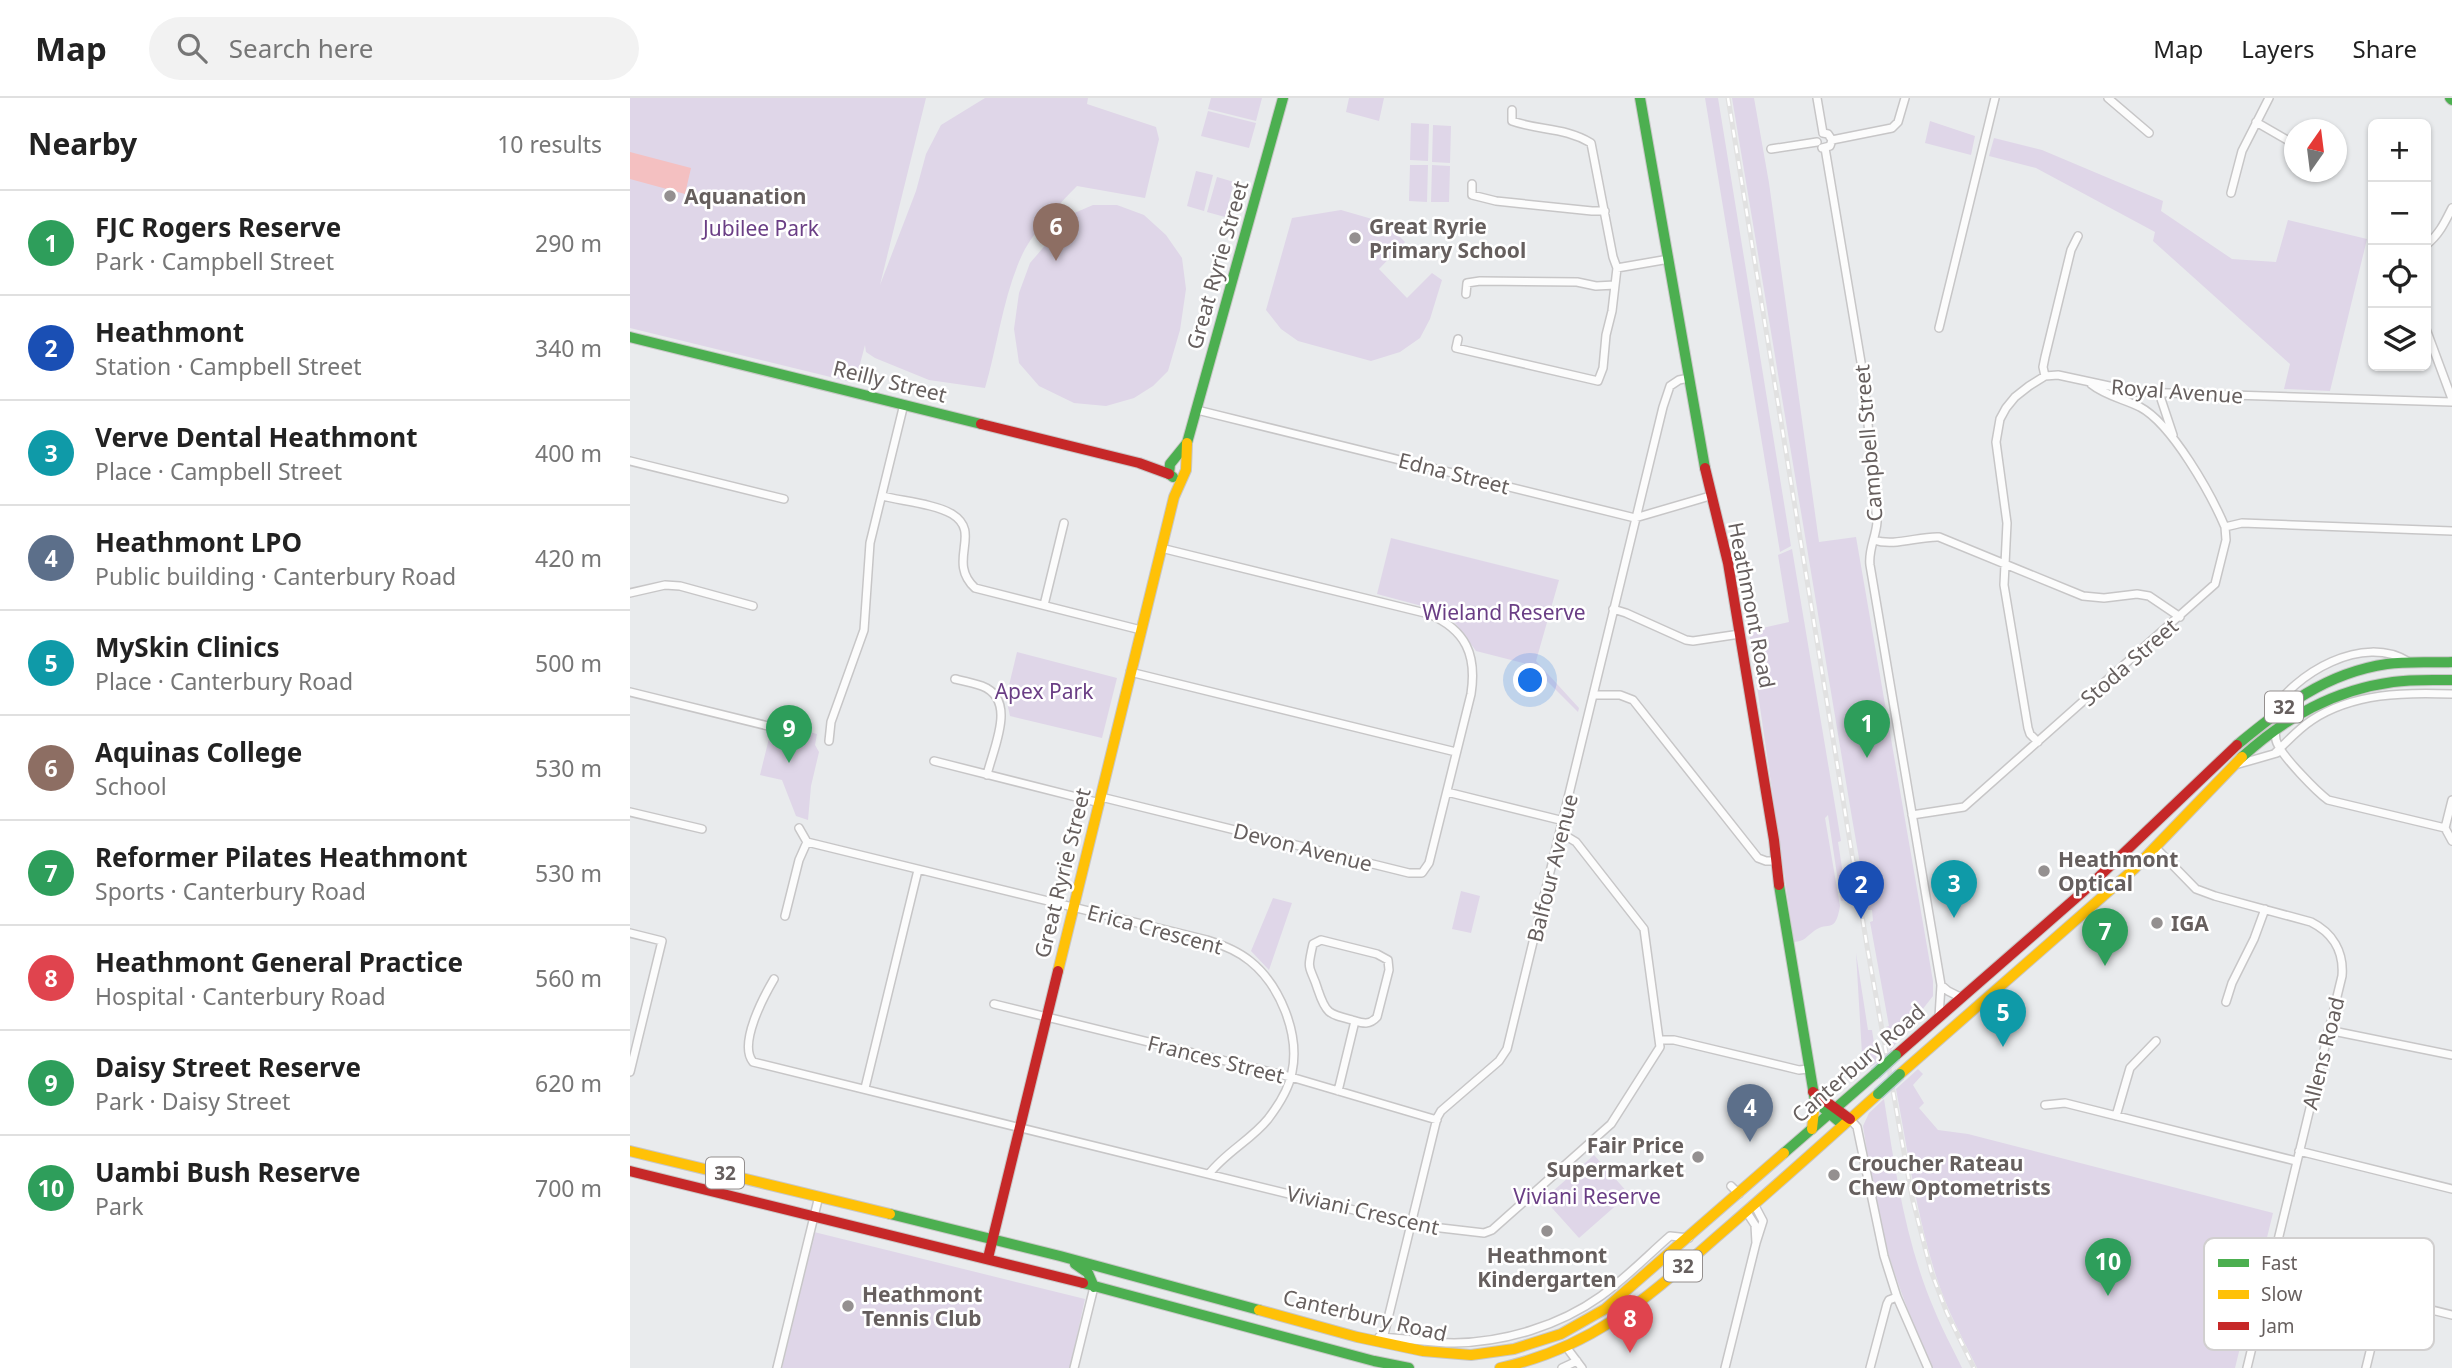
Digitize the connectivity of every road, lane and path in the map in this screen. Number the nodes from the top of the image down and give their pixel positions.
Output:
1 (1283, 98) edge
2 (1640, 98) edge
3 (1817, 98) edge
4 (1905, 98) edge
5 (1995, 98) edge
6 (2108, 98) edge
7 (2269, 98) edge
8 (1512, 110) dead end
9 (2256, 122) junction
10 (1823, 133) junction
11 (2149, 133) dead end
12 (2284, 138) edge
13 (1832, 140) junction
14 (1817, 142) junction
15 (1825, 148) junction
16 (1771, 149) dead end
17 (1472, 184) dead end
18 (2231, 193) dead end
19 (1472, 195) junction
20 (1471, 204) dead end
21 (2452, 208) edge
22 (1605, 211) junction
23 (2078, 236) dead end
24 (2431, 241) edge
25 (1669, 259) junction
26 (1617, 268) junction
27 (1615, 285) junction
28 (1466, 293) dead end
29 (1939, 328) dead end
30 (630, 337) edge
31 (1458, 339) dead end
32 (2431, 344) edge
33 (2045, 376) junction
34 (1689, 378) junction
35 (2089, 382) junction
36 (2159, 393) junction
37 (2452, 401) edge
38 (904, 404) junction
39 (1198, 410) junction
40 (2176, 442) junction
41 (1187, 443) junction
42 (630, 461) edge
43 (1174, 461) junction
44 (1139, 463) junction
45 (1177, 473) junction
46 (882, 496) junction
47 (1710, 496) junction
48 (784, 499) dead end
49 (1635, 518) junction
50 (1064, 523) dead end
51 (2225, 527) junction
52 (2452, 531) edge
53 (1874, 540) junction
54 (1161, 548) junction
55 (2005, 564) junction
56 (630, 593) edge
57 (1044, 605) junction
58 (753, 606) dead end
59 (1612, 609) junction
60 (2180, 617) junction
61 (1141, 630) junction
62 (1740, 634) junction
63 (2452, 662) edge
64 (2410, 663) junction
65 (1130, 672) junction
66 (955, 679) dead end
67 (2452, 680) edge
68 (630, 692) edge
69 (2452, 694) edge
70 (1593, 695) junction
71 (2268, 718) junction
72 (768, 726) dead end
73 (2276, 728) junction
74 (829, 741) dead end
75 (2038, 742) junction
76 (1456, 752) junction
77 (2280, 752) junction
78 (934, 761) dead end
79 (2233, 766) junction
80 (987, 775) junction
81 (1447, 792) junction
82 (1100, 800) junction
83 (2452, 800) edge
84 (630, 812) edge
85 (1912, 815) junction
86 (1564, 821) junction
87 (799, 828) dead end
88 (2445, 828) junction
89 (702, 830) dead end
90 (1561, 833) junction
91 (2142, 834) junction
92 (2452, 841) edge
93 (807, 842) junction
94 (2156, 848) junction
95 (1777, 861) junction
96 (918, 870) junction
97 (1074, 908) junction
98 (2265, 909) junction
99 (785, 916) dead end
100 (630, 933) edge
101 (2035, 933) junction
102 (2046, 945) junction
103 (774, 979) dead end
104 (1941, 985) junction
105 (1962, 998) junction
106 (2226, 1002) dead end
107 (994, 1004) dead end
108 (1047, 1017) junction
109 (1938, 1018) junction
110 (1355, 1021) junction
111 (2328, 1030) junction
112 (1660, 1040) junction
113 (2156, 1041) dead end
114 (1909, 1044) junction
115 (1927, 1050) junction
116 (2452, 1055) edge
117 (1808, 1069) junction
118 (630, 1072) edge
119 (1291, 1077) junction
120 (865, 1088) junction
121 (1338, 1091) junction
122 (1814, 1096) junction
123 (2045, 1105) dead end
124 (1833, 1111) junction
125 (2116, 1116) junction
126 (1437, 1120) junction
127 (1846, 1122) junction
128 (1019, 1126) junction
129 (1812, 1129) junction
130 (630, 1150) edge
131 (2299, 1151) junction
132 (2296, 1161) junction
133 (630, 1171) edge
134 (1209, 1174) junction
135 (2452, 1189) edge
136 (1735, 1190) junction
137 (819, 1196) junction
138 (1750, 1207) junction
139 (814, 1216) junction
140 (1763, 1221) junction
141 (1411, 1224) junction
142 (1755, 1225) junction
143 (2278, 1238) edge
144 (992, 1239) junction
145 (1756, 1243) junction
146 (1059, 1256) junction
147 (988, 1258) junction
148 (1117, 1272) junction
149 (1094, 1287) junction
150 (1897, 1297) junction
151 (2434, 1311) edge
152 (2452, 1315) edge
153 (1383, 1340) junction
154 (1567, 1349) junction
155 (2251, 1350) edge
156 (2370, 1350) edge
157 (1373, 1364) edge
158 (1579, 1365) edge
159 (777, 1368) edge
160 (1074, 1368) edge
161 (1409, 1368) edge
162 (1500, 1368) edge
163 (1562, 1368) edge
164 (1725, 1368) edge
165 (1870, 1368) edge
166 (1928, 1368) edge
167 (2247, 1368) edge
168 (2366, 1368) edge

1 - 39 main road, Great Ryrie Street
2 - 25 main road, Heathmont Road
3 - 10 street
4 - 13 street
5 - 29 street
6 - 11 street
7 - 9 street
8 - 22 street
9 - 12 street
9 - 18 street
10 - 13 street
10 - 14 street
13 - 15 street
14 - 15 street
14 - 16 street
15 - 53 street, Campbell Street
17 - 19 street
19 - 20 street
19 - 22 street
21 - 24 street
22 - 26 street
23 - 33 street
25 - 26 street
25 - 34 main road, Heathmont Road
26 - 27 street
27 - 28 street
27 - 31 street
30 - 38 main road, Reilly Street
32 - 37 street
33 - 35 street, Royal Avenue
33 - 55 street
34 - 47 main road, Heathmont Road
34 - 49 street, Balfour Avenue
35 - 36 street, Royal Avenue
35 - 40 street
36 - 37 street, Royal Avenue
36 - 40 street
38 - 44 main road, Reilly Street
38 - 46 street
39 - 41 main road, Great Ryrie Street
39 - 49 street, Edna Street
40 - 51 street
41 - 43 main road, Great Ryrie Street
41 - 45 main road, Great Ryrie Street
42 - 48 street
43 - 44 main road, Reilly Street
43 - 45 main road
44 - 45 main road, Reilly Street
45 - 54 main road, Great Ryrie Street
46 - 57 street
46 - 74 street
47 - 49 street
47 - 62 main road, Heathmont Road
49 - 59 street, Balfour Avenue
50 - 57 street
51 - 52 street
51 - 60 street, Stoda Street
53 - 55 street
53 - 85 street, Campbell Street
54 - 61 main road, Great Ryrie Street
54 - 76 street
55 - 60 street
55 - 75 street
56 - 58 street
57 - 61 street
59 - 62 street
59 - 70 street, Balfour Avenue
60 - 75 street, Stoda Street
61 - 65 main road, Great Ryrie Street
62 - 95 main road, Heathmont Road
63 - 64 main road, Canterbury Road / 32
64 - 71 main road, Canterbury Road / 32
64 - 71 street
65 - 76 street
65 - 82 main road, Great Ryrie Street
66 - 80 street
67 - 73 main road, Canterbury Road / 32
68 - 72 street
69 - 77 street
70 - 86 street, Balfour Avenue
70 - 95 street
71 - 91 main road, Canterbury Road / 32
73 - 77 street
73 - 79 main road, Canterbury Road / 32
75 - 85 street, Stoda Street
76 - 81 street
77 - 79 street
77 - 88 street
78 - 80 street
79 - 94 main road, Canterbury Road / 32
80 - 82 street
81 - 82 street, Devon Avenue
81 - 86 street
82 - 97 main road, Great Ryrie Street
83 - 88 street
84 - 89 street
85 - 104 street, Campbell Street
86 - 90 street, Balfour Avenue
87 - 93 street
88 - 92 street
90 - 112 street
90 - 126 street, Balfour Avenue
91 - 94 main road
91 - 101 main road, Canterbury Road / 32
93 - 96 street, Erica Crescent
93 - 99 street
94 - 98 street, Allens Road
94 - 102 main road, Canterbury Road / 32
95 - 117 main road, Heathmont Road
96 - 97 street, Erica Crescent
96 - 120 street
97 - 108 main road, Great Ryrie Street
97 - 119 street, Erica Crescent
98 - 106 street
98 - 111 street, Allens Road
100 - 118 street
101 - 102 main road
101 - 105 main road, Canterbury Road / 32
102 - 115 main road, Canterbury Road / 32
103 - 120 street, Viviani Crescent
104 - 105 street
104 - 109 street, Campbell Street
105 - 109 main road, Canterbury Road / 32
107 - 108 street, Frances Street
108 - 119 street, Frances Street
108 - 128 main road, Great Ryrie Street
109 - 114 main road, Canterbury Road / 32
110 - 110 street
110 - 121 street
111 - 116 street
111 - 131 street, Allens Road
112 - 117 street
112 - 141 street, Viviani Crescent
113 - 125 street
114 - 115 main road
114 - 124 main road, Canterbury Road / 32, bridge
115 - 127 main road, Canterbury Road / 32, bridge
117 - 122 main road, Heathmont Road
119 - 121 street, Frances Street
119 - 134 street, Erica Crescent
120 - 128 street, Viviani Crescent
121 - 126 street, Frances Street
122 - 124 main road
122 - 129 main road
123 - 125 street
124 - 127 main road
124 - 129 main road, Canterbury Road / 32
125 - 132 street
126 - 141 street, Balfour Avenue
127 - 138 main road, Canterbury Road / 32
127 - 150 street
128 - 134 street, Viviani Crescent
128 - 144 main road, Great Ryrie Street
129 - 136 main road, Canterbury Road / 32
130 - 137 main road, Canterbury Road / 32
131 - 132 street, Allens Road
131 - 135 street
132 - 143 street, Allens Road
133 - 139 main road, Canterbury Road / 32
134 - 141 street, Viviani Crescent
136 - 138 main road
136 - 153 main road, Canterbury Road / 32
137 - 139 street
137 - 144 main road, Canterbury Road / 32
138 - 140 street
138 - 142 street
138 - 154 main road, Canterbury Road / 32
139 - 147 main road, Canterbury Road / 32
139 - 159 street
140 - 142 street
140 - 145 street
141 - 153 street, Balfour Avenue
142 - 145 street
144 - 146 main road, Canterbury Road / 32
144 - 147 main road, Great Ryrie Street
145 - 164 street
146 - 148 main road, Canterbury Road / 32
146 - 149 main road
147 - 149 main road, Canterbury Road / 32
148 - 149 main road
148 - 153 main road, Canterbury Road / 32
149 - 157 main road, Canterbury Road / 32
149 - 160 street
150 - 165 street
150 - 166 street
151 - 152 street
154 - 158 street
154 - 162 main road, Canterbury Road / 32
155 - 167 street, Allens Road
156 - 168 street
157 - 161 main road, Canterbury Road / 32
158 - 163 street

